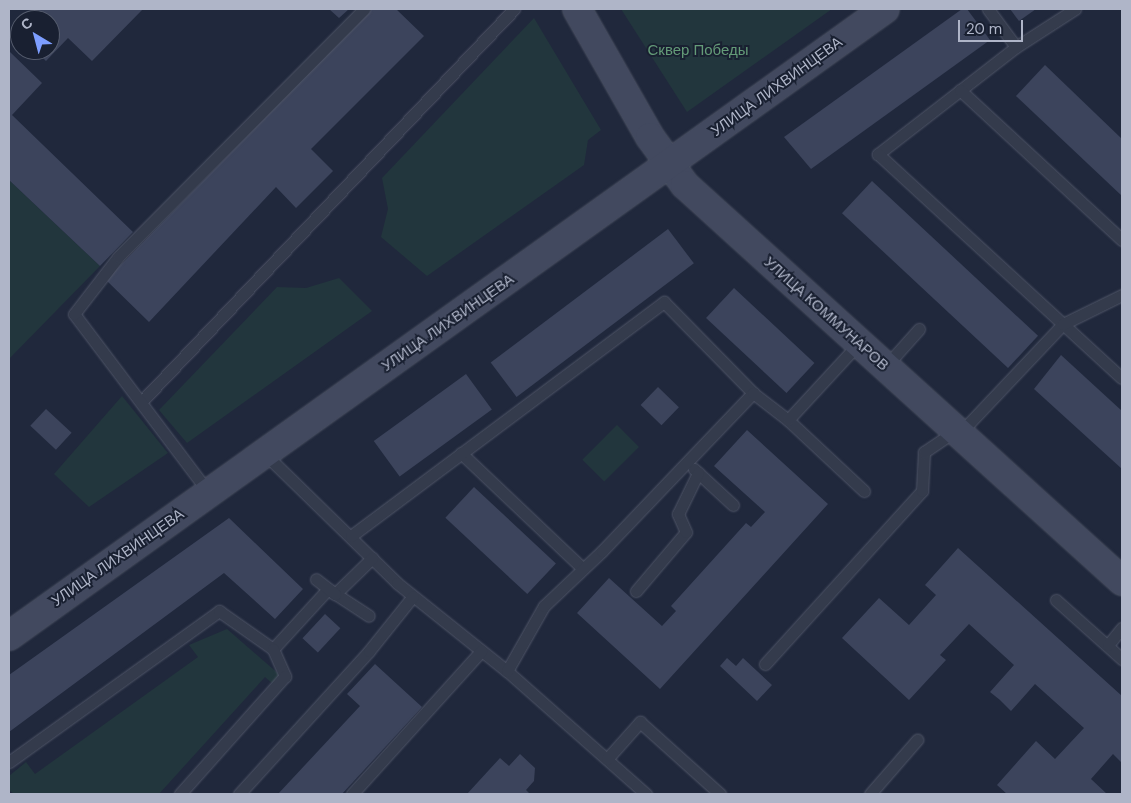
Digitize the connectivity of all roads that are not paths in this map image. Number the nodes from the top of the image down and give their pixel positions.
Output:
1 (364, 9) edge
2 (514, 9) edge
3 (577, 9) edge
4 (885, 9) edge
5 (988, 9) edge
6 (1075, 9) edge
7 (1016, 47) junction
8 (960, 90) junction
9 (670, 165) junction
10 (1122, 240) edge
11 (1122, 295) edge
12 (1063, 324) junction
13 (919, 330) dead end
14 (859, 343) junction
15 (885, 367) junction
16 (1122, 378) edge
17 (753, 393) junction
18 (142, 400) junction
19 (788, 420) junction
20 (957, 433) junction
21 (264, 453) junction
22 (461, 453) junction
23 (685, 461) junction
24 (698, 473) junction
25 (864, 491) dead end
26 (210, 493) junction
27 (732, 505) dead end
28 (351, 536) junction
29 (372, 558) junction
30 (581, 568) junction
31 (316, 579) dead end
32 (1122, 581) edge
33 (636, 591) dead end
34 (335, 594) junction
35 (413, 596) junction
36 (1056, 600) dead end
37 (369, 616) dead end
38 (1122, 628) edge
39 (9, 636) edge
40 (1108, 645) junction
41 (273, 648) junction
42 (481, 650) junction
43 (1122, 659) edge
44 (765, 664) dead end
45 (507, 671) junction
46 (917, 740) dead end
47 (607, 759) junction
48 (9, 762) edge
49 (180, 794) edge
50 (239, 794) edge
51 (352, 794) edge
52 (646, 794) edge
53 (720, 794) edge
54 (870, 794) edge

1 - 18 lane
2 - 18 lane
3 - 9 street, УЛИЦА КОММУНАРОВ
4 - 9 street, УЛИЦА ЛИХВИНЦЕВА
5 - 7 lane
6 - 7 lane
7 - 8 lane
8 - 10 lane
8 - 12 lane
9 - 14 street, УЛИЦА КОММУНАРОВ
9 - 21 street, УЛИЦА ЛИХВИНЦЕВА
11 - 12 lane
12 - 16 lane
12 - 20 lane
13 - 15 lane
14 - 15 street, УЛИЦА КОММУНАРОВ
14 - 19 lane
15 - 20 street, УЛИЦА КОММУНАРОВ
17 - 19 lane
17 - 22 lane
17 - 23 lane
18 - 26 lane
19 - 25 lane
20 - 32 street, УЛИЦА КОММУНАРОВ
20 - 44 lane
21 - 26 street, УЛИЦА ЛИХВИНЦЕВА
21 - 28 lane
22 - 28 lane
22 - 30 lane
23 - 24 lane
23 - 30 lane
24 - 27 lane
24 - 33 lane
26 - 39 street, УЛИЦА ЛИХВИНЦЕВА
28 - 29 lane
29 - 34 lane
29 - 35 lane
30 - 45 lane
31 - 34 lane
34 - 37 lane
34 - 41 lane
35 - 42 lane
35 - 50 lane
36 - 40 lane
38 - 40 lane
40 - 43 lane
41 - 48 lane
41 - 49 lane
42 - 45 lane
42 - 51 lane
45 - 47 lane
46 - 54 lane
47 - 52 lane
47 - 53 lane

